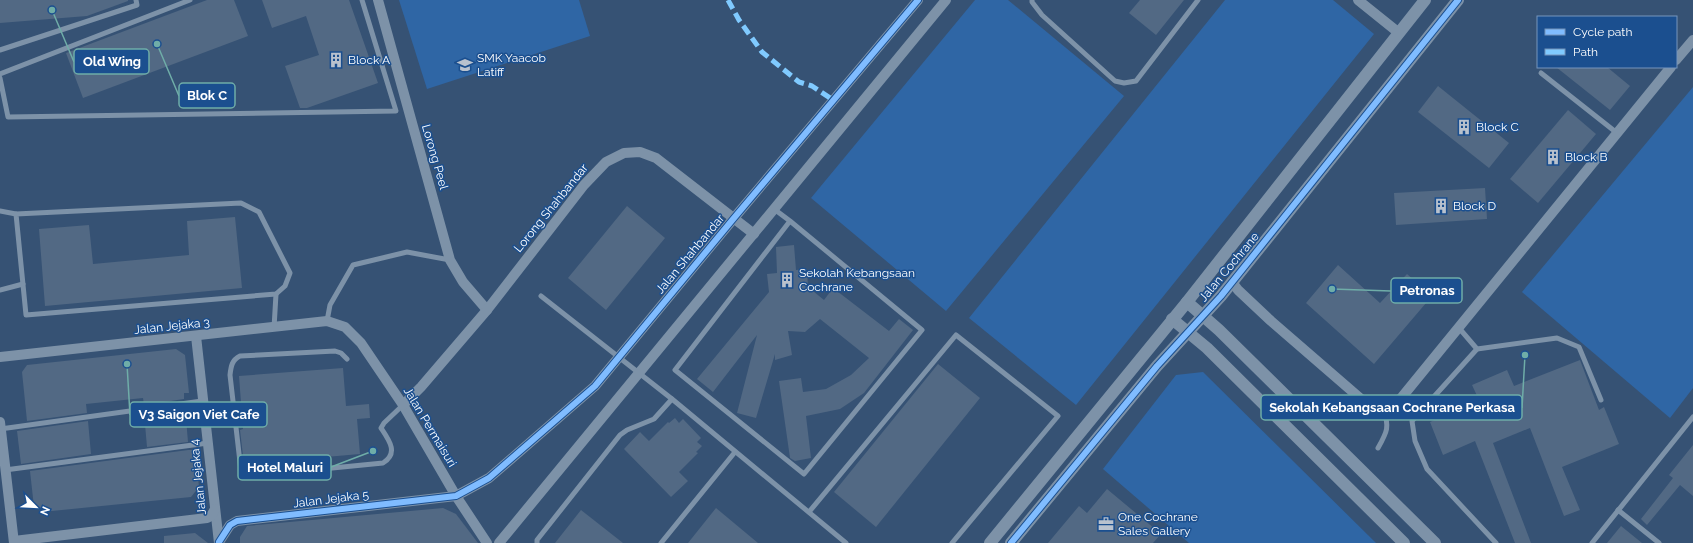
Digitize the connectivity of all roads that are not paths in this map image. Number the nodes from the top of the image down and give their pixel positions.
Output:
1 (136, 0) edge
2 (190, 0) edge
3 (362, 0) edge
4 (378, 0) edge
5 (918, 0) edge
6 (946, 0) edge
7 (1032, 0) edge
8 (1198, 0) edge
9 (1358, 0) edge
10 (1424, 0) edge
11 (1458, 0) edge
12 (1398, 33) junction
13 (1693, 40) edge
14 (0, 50) edge
15 (1677, 59) edge
16 (1669, 68) edge
17 (1541, 73) dead end
18 (0, 74) edge
19 (0, 78) edge
20 (1617, 133) junction
21 (774, 209) junction
22 (0, 211) edge
23 (16, 214) junction
24 (734, 218) junction
25 (790, 221) junction
26 (754, 234) junction
27 (450, 260) junction
28 (1232, 282) junction
29 (23, 284) junction
30 (0, 290) edge
31 (276, 294) junction
32 (541, 296) dead end
33 (1187, 302) junction
34 (487, 310) junction
35 (1203, 316) junction
36 (1172, 319) junction
37 (327, 321) junction
38 (345, 327) joint
39 (274, 328) junction
40 (1459, 328) junction
41 (1189, 332) junction
42 (196, 336) junction
43 (1477, 349) junction
44 (0, 357) edge
45 (618, 357) junction
46 (347, 359) dead end
47 (639, 373) junction
48 (672, 400) junction
49 (1601, 400) dead end
50 (202, 401) junction
51 (403, 405) junction
52 (1383, 410) junction
53 (1693, 417) edge
54 (0, 427) edge
55 (208, 443) junction
56 (1378, 448) dead end
57 (735, 452) junction
58 (5, 470) junction
59 (456, 496) junction
60 (215, 509) junction
61 (1618, 510) junction
62 (809, 512) junction
63 (14, 542) edge
64 (219, 542) edge
65 (487, 543) edge
66 (499, 543) edge
67 (537, 543) edge
68 (661, 543) edge
69 (846, 543) edge
70 (952, 543) edge
71 (990, 543) edge
72 (1011, 543) edge
73 (1404, 543) edge
74 (1435, 543) edge
75 (1496, 543) edge
76 (1592, 543) edge
77 (1659, 543) edge

1 - 14 lane
2 - 18 lane
3 - 19 lane
4 - 27 street, Lorong Peel
5 - 24 street, Jalan Shahbandar
6 - 21 street
7 - 8 lane
9 - 12 street
10 - 12 street, Jalan Cochrane
11 - 28 street, Jalan Cochrane
12 - 33 street, Jalan Cochrane
13 - 15 street
16 - 20 street
17 - 20 lane
20 - 40 street
21 - 25 lane
21 - 26 street
22 - 23 lane
23 - 29 lane
23 - 31 lane
24 - 26 street, Lorong Shahbandar
24 - 34 street, Lorong Shahbandar
24 - 45 street, Jalan Shahbandar
25 - 25 lane
26 - 47 street
27 - 34 street, Lorong Peel
27 - 37 lane
28 - 35 street, Jalan Cochrane
28 - 52 street
29 - 30 lane
29 - 31 lane
31 - 39 lane
32 - 45 lane
33 - 35 street
33 - 36 street, Jalan Cochrane
34 - 51 street, Lorong Shahbandar
35 - 41 street, Jalan Cochrane
35 - 74 street
36 - 41 street
36 - 71 street, Jalan Cochrane
37 - 38 street, Jalan Jejaka 3
37 - 39 street, Jalan Jejaka 3
38 - 51 street, Jalan Permaisuri
39 - 42 street, Jalan Jejaka 3
40 - 43 lane
40 - 52 street
41 - 72 street, Jalan Cochrane
41 - 73 street
42 - 44 street, Jalan Jejaka 3
42 - 50 street, Jalan Jejaka 4
43 - 49 lane
43 - 75 lane
45 - 47 lane
45 - 59 street, Jalan Shahbandar
46 - 51 lane
47 - 48 lane
47 - 66 street
48 - 57 lane
48 - 67 lane
50 - 54 lane
50 - 55 street, Jalan Jejaka 4
51 - 59 street, Jalan Permaisuri
52 - 56 lane
53 - 61 lane
54 - 58 street
55 - 58 lane
55 - 60 street, Jalan Jejaka 4
57 - 62 lane
57 - 68 lane
58 - 63 street
59 - 64 street, Jalan Jejaka 5
59 - 65 street, Jalan Permaisuri
60 - 63 street
60 - 64 street, Jalan Jejaka 4
61 - 76 lane
61 - 77 lane
62 - 69 lane
62 - 70 lane

